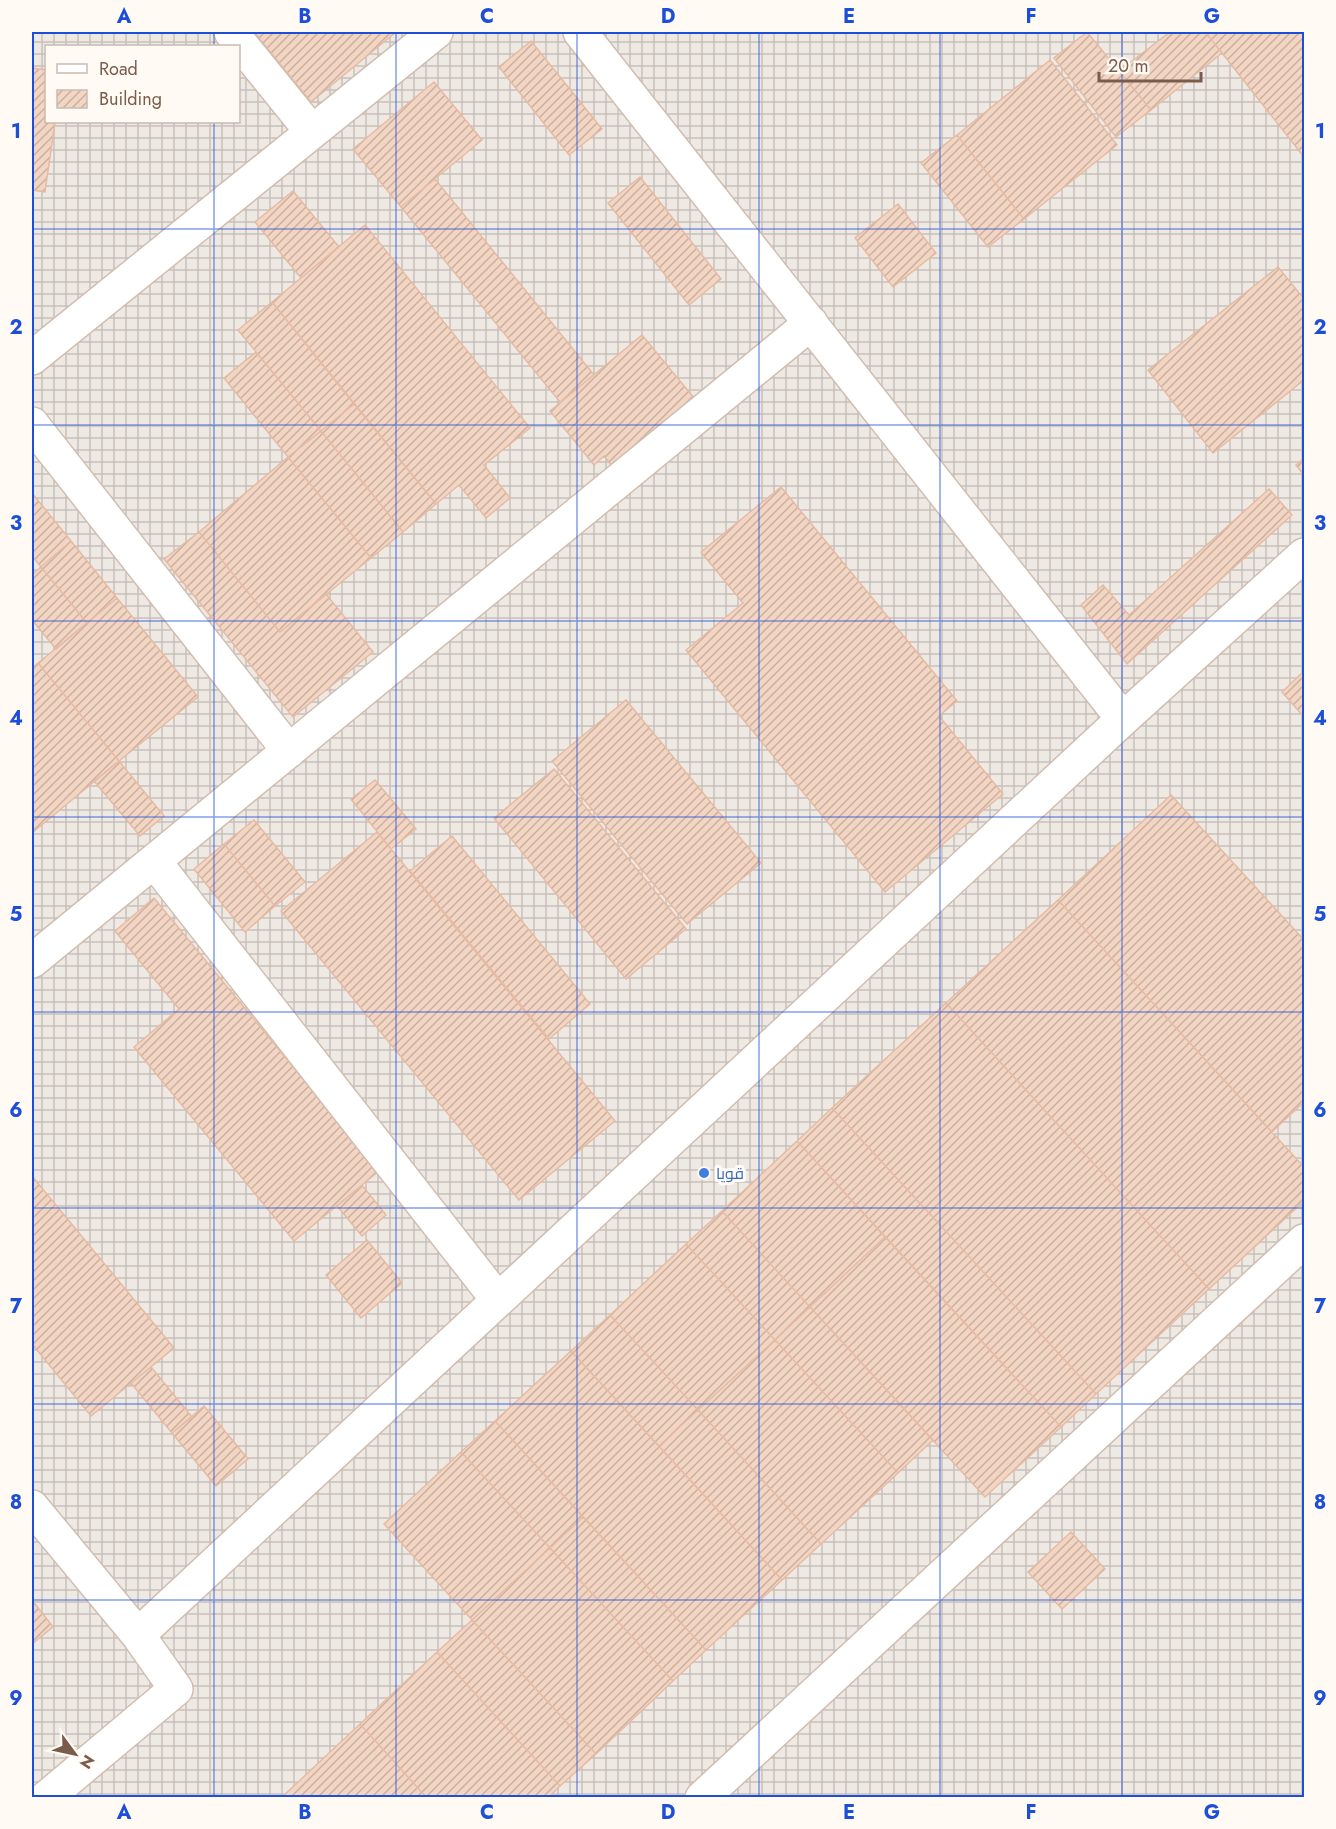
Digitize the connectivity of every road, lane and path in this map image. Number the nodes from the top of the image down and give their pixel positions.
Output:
1 (231, 32) edge
2 (436, 32) edge
3 (580, 32) edge
4 (312, 132) junction
5 (811, 323) junction
6 (32, 358) edge
7 (32, 424) edge
8 (1305, 555) edge
9 (1123, 718) junction
10 (289, 751) junction
11 (154, 861) junction
12 (32, 961) edge
13 (1305, 1241) edge
14 (498, 1300) junction
15 (32, 1507) edge
16 (138, 1635) junction
17 (46, 1797) edge
18 (702, 1797) edge

1 - 4 street
2 - 4 street
3 - 5 street
4 - 6 street
5 - 9 street
5 - 10 street
7 - 10 street
8 - 9 street
9 - 14 street
10 - 11 street
11 - 12 street
11 - 14 street
13 - 18 street
14 - 16 street
15 - 16 street
16 - 17 street

